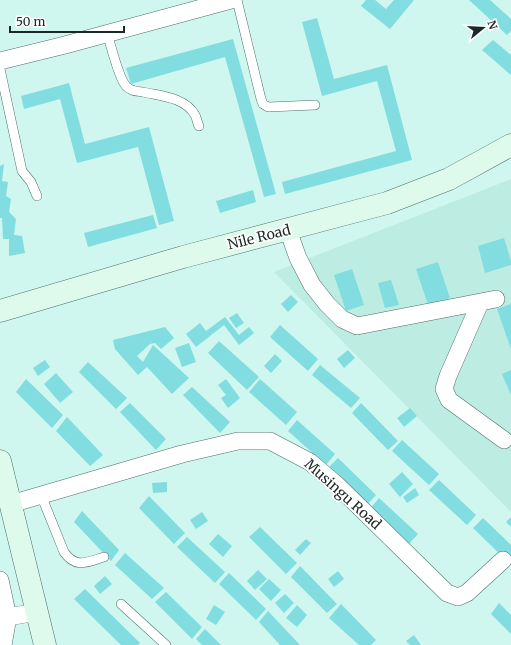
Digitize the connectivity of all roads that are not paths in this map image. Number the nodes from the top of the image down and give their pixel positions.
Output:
1 (231, 0) edge
2 (237, 0) edge
3 (107, 33) junction
4 (0, 60) edge
5 (0, 69) edge
6 (315, 105) dead end
7 (199, 126) dead end
8 (511, 145) edge
9 (37, 196) dead end
10 (288, 230) junction
11 (496, 300) dead end
12 (480, 303) junction
13 (0, 311) edge
14 (504, 440) dead end
15 (0, 461) edge
16 (41, 495) junction
17 (11, 504) junction
18 (104, 557) dead end
19 (503, 560) dead end
20 (0, 580) edge
21 (122, 604) dead end
22 (4, 607) edge
23 (37, 612) junction
24 (4, 645) edge
25 (45, 645) edge
26 (166, 645) edge

1 - 3 street
2 - 6 lane
3 - 4 street
3 - 7 lane
5 - 9 lane
8 - 10 street, Nile Road
10 - 12 street
10 - 13 street, Nile Road
11 - 12 street
12 - 14 street
15 - 17 street
16 - 17 street, Musingu Road
16 - 18 lane
16 - 19 street, Musingu Road
17 - 23 street
20 - 22 street
21 - 26 lane
22 - 23 street
22 - 24 street
23 - 25 street

